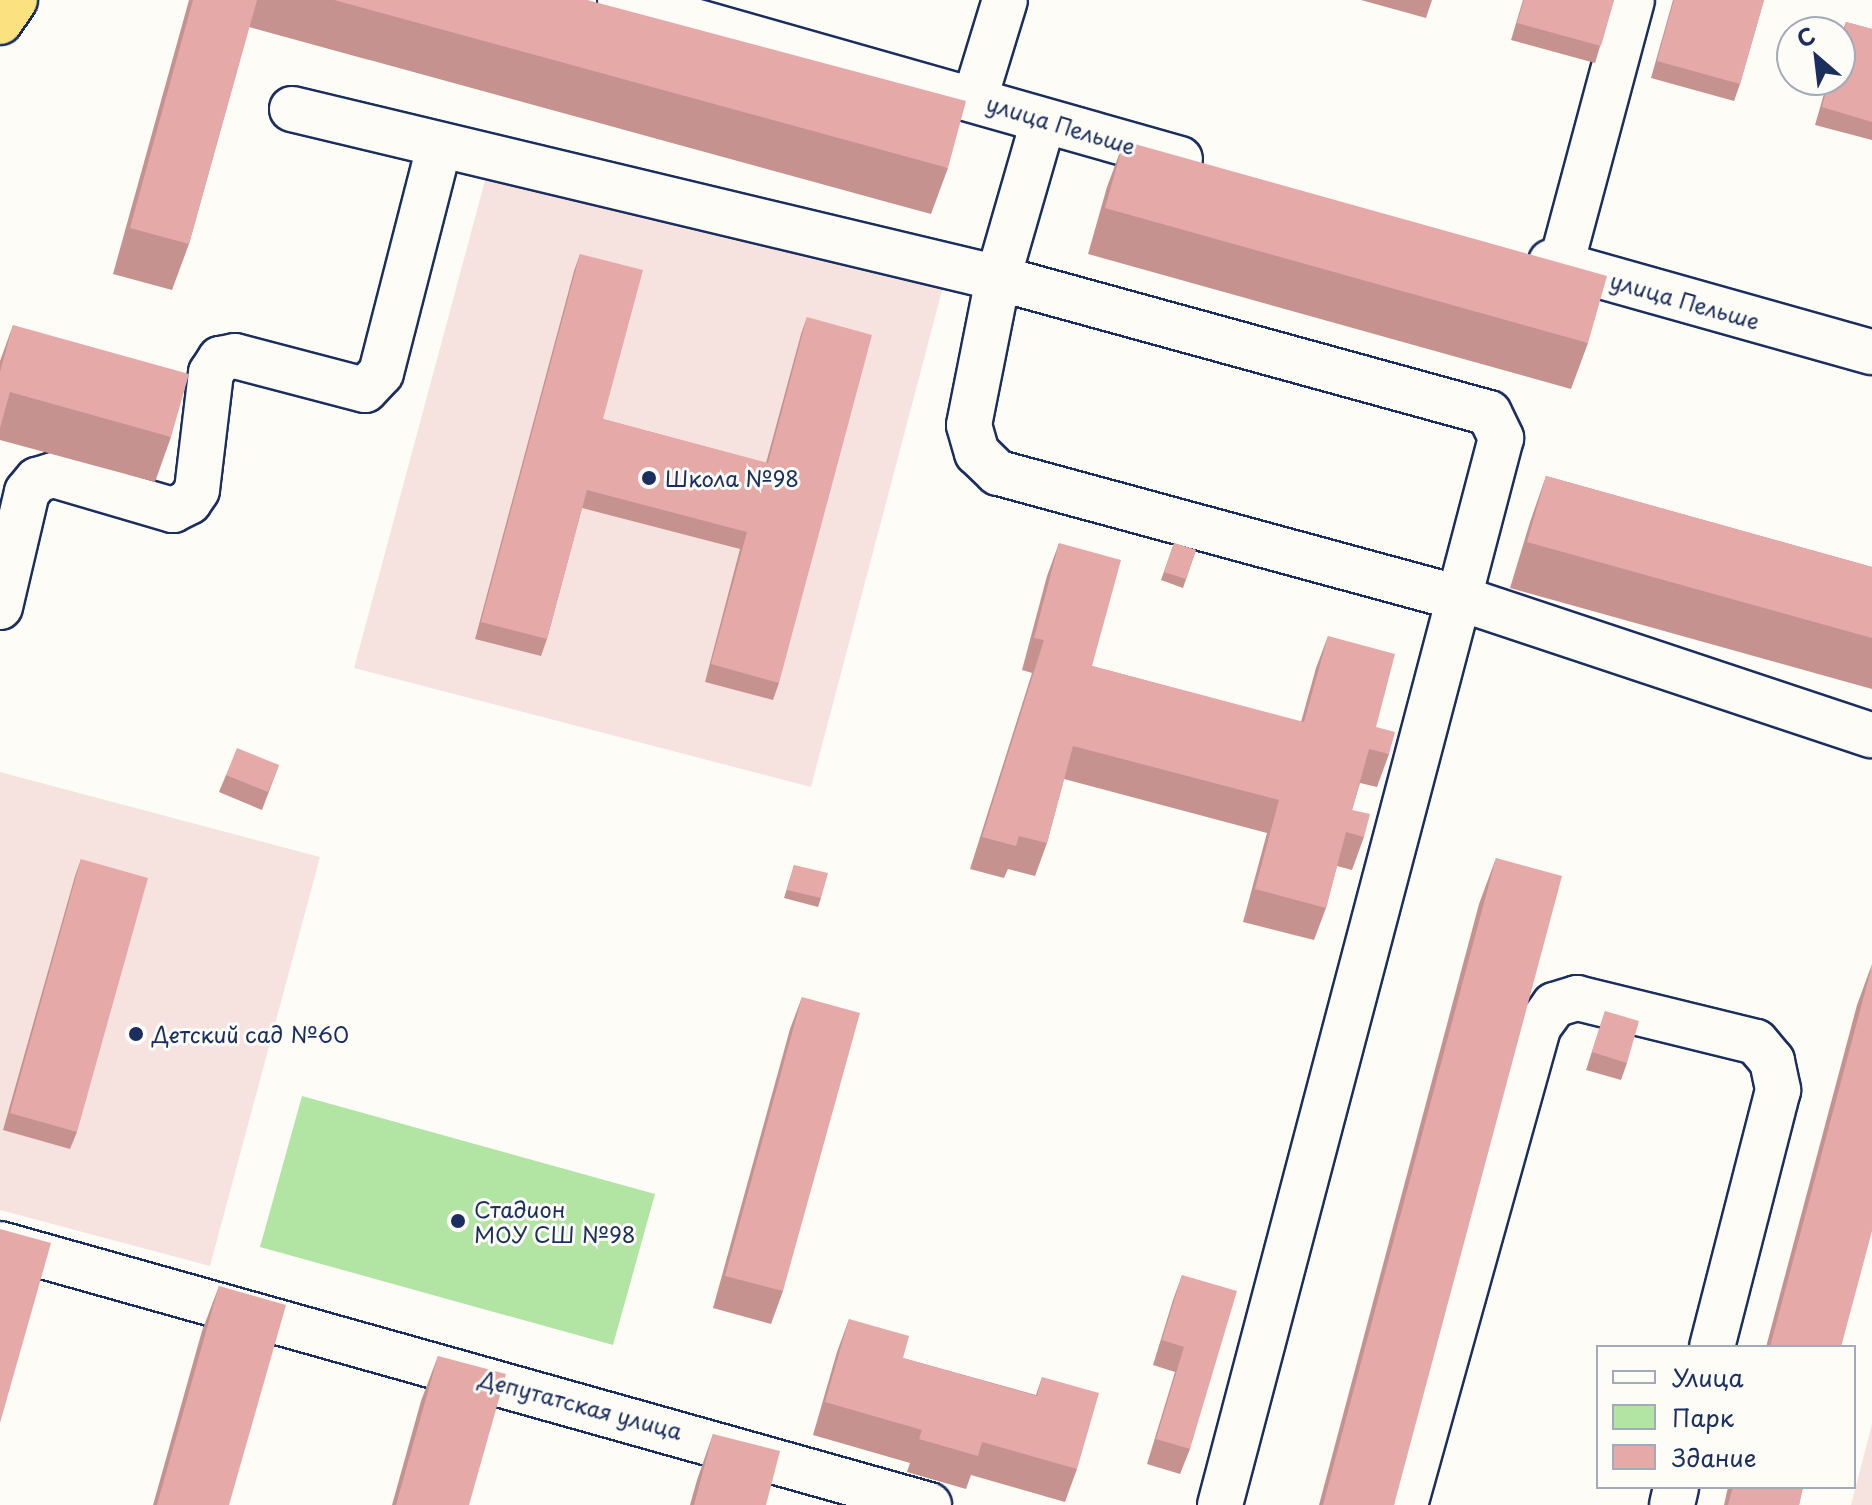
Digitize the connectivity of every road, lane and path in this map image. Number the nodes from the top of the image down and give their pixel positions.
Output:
1 (15, 0) edge
2 (620, 0) edge
3 (1005, 0) edge
4 (1632, 0) edge
5 (0, 22) edge
6 (975, 98) junction
7 (292, 109) dead end
8 (1034, 119) junction
9 (439, 147) junction
10 (1215, 169) edge
11 (1516, 253) edge
12 (1561, 265) junction
13 (998, 278) junction
14 (1872, 352) edge
15 (1459, 598) junction
16 (0, 607) edge
17 (1872, 735) edge
18 (0, 1244) edge
19 (1713, 1345) edge
20 (929, 1505) edge
21 (1220, 1505) edge
22 (1405, 1505) edge

1 - 5 highway
2 - 6 street, улица Пельше
3 - 6 street
4 - 12 street
6 - 8 street, улица Пельше
7 - 9 street
8 - 10 street, улица Пельше
8 - 13 street
9 - 13 street
9 - 16 street
11 - 12 street, улица Пельше
12 - 14 street, улица Пельше
13 - 15 street
13 - 15 street
15 - 17 street
15 - 21 street
18 - 20 street, Депутатская улица
19 - 22 street

